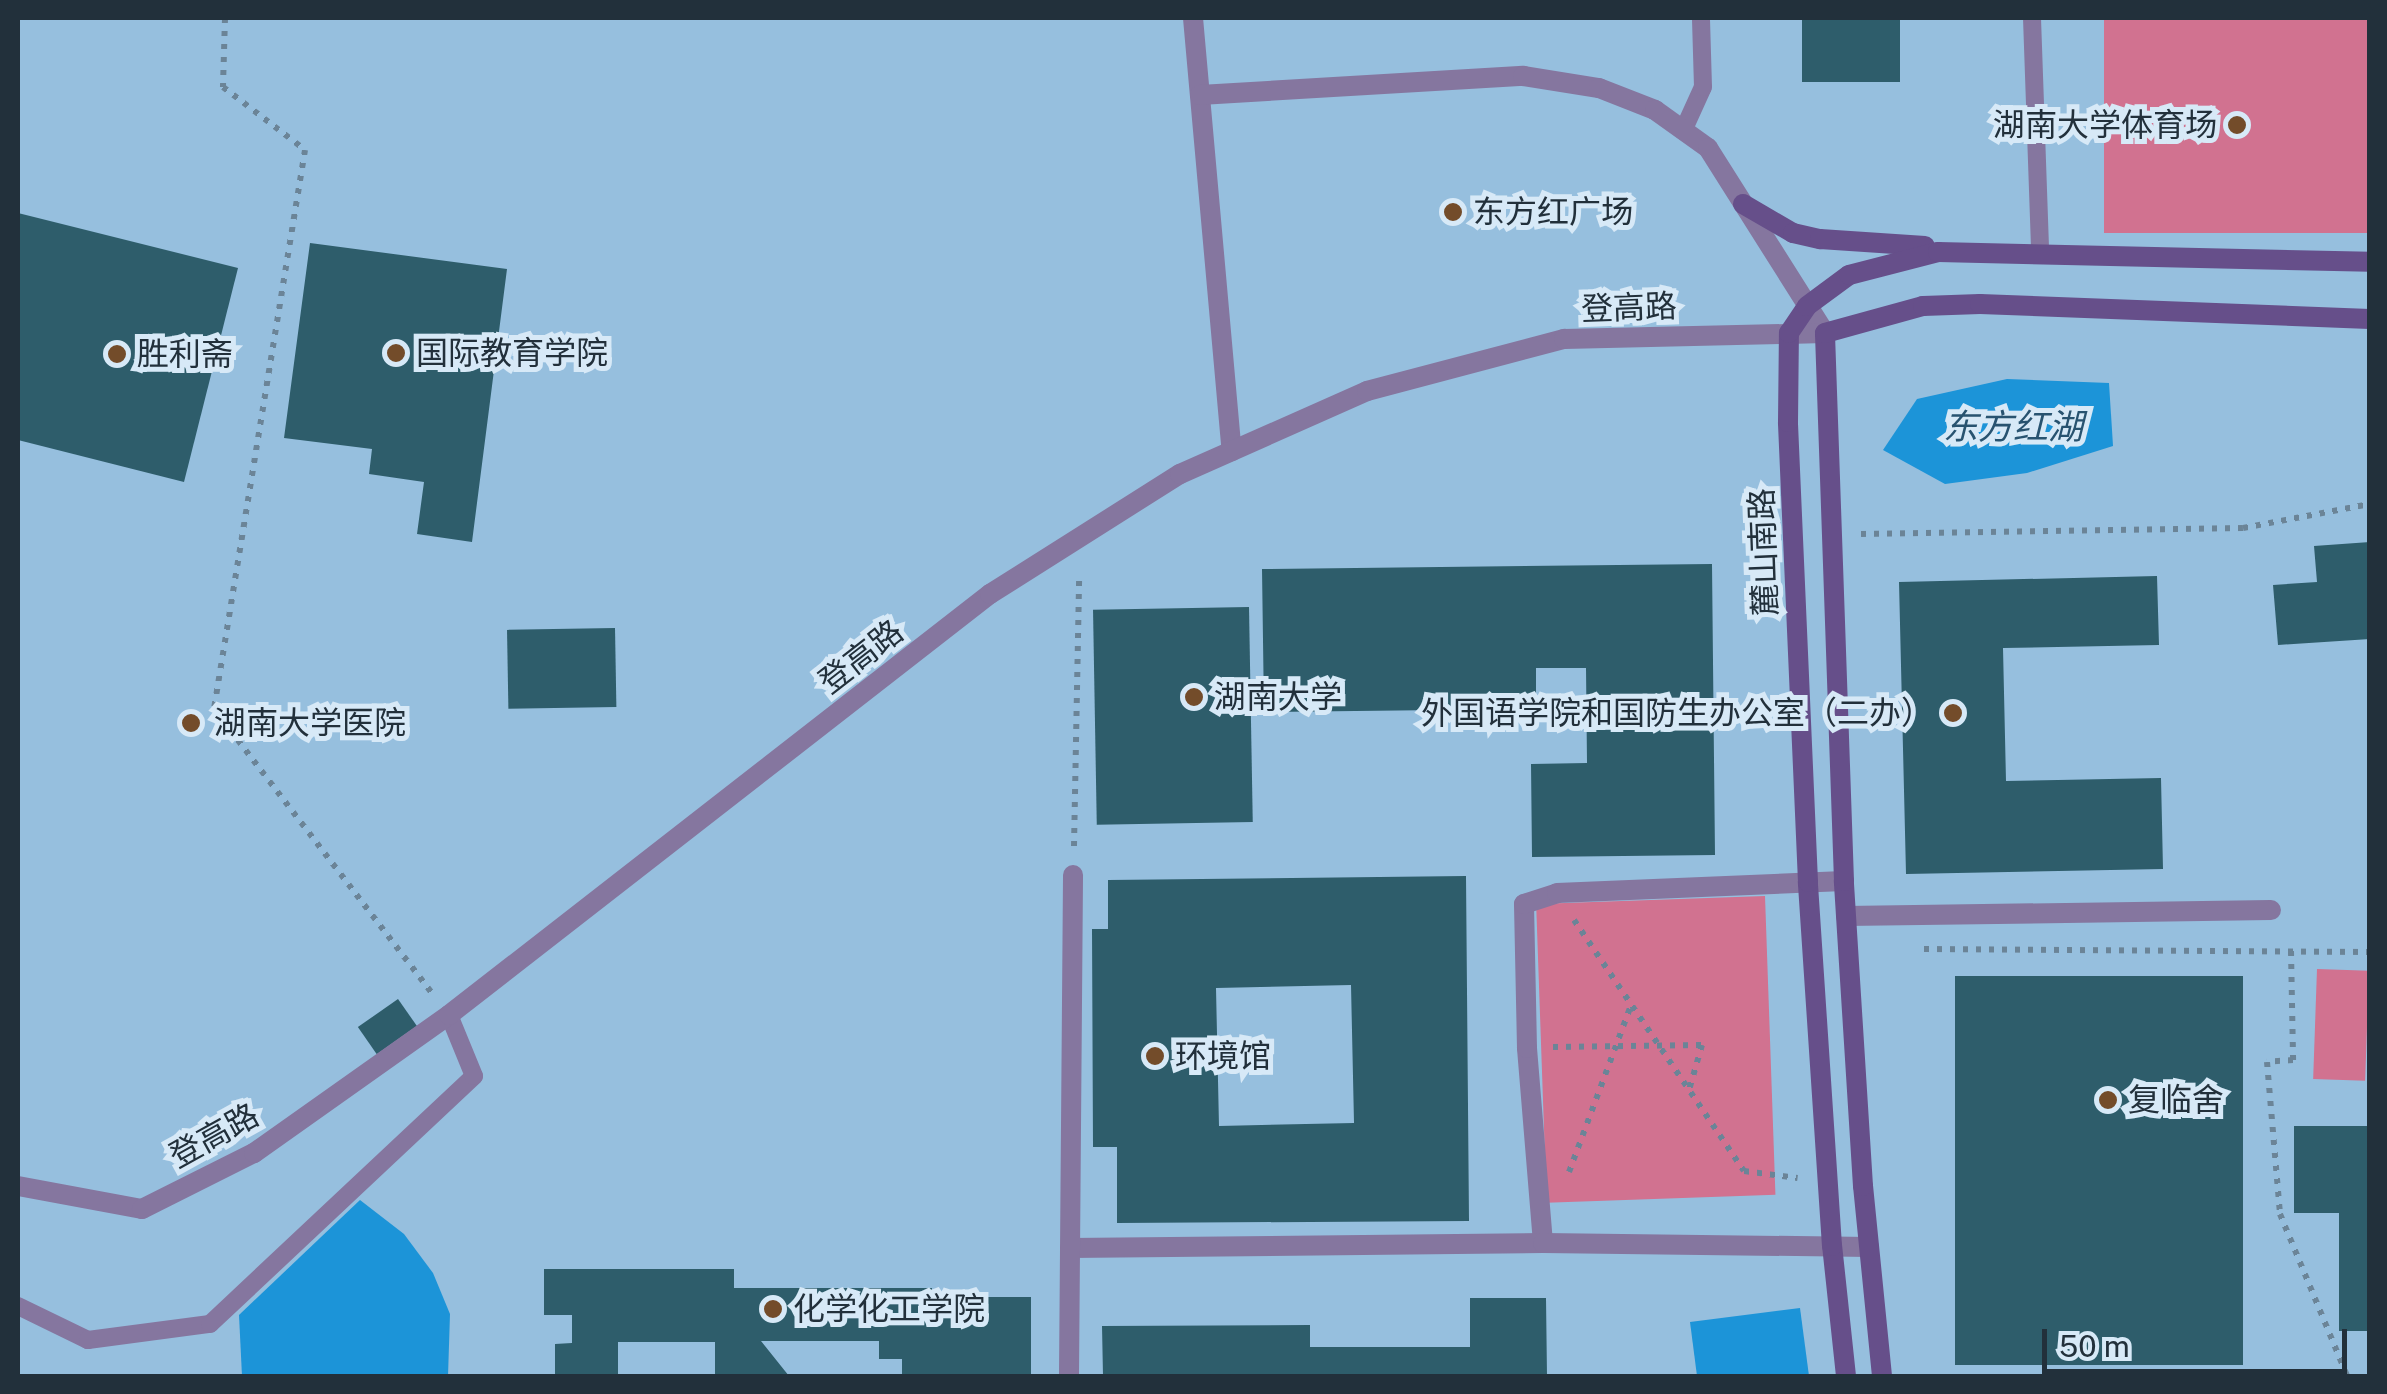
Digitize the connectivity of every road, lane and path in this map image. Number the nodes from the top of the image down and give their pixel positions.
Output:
1 (225, 18) edge
2 (1193, 18) edge
3 (1702, 18) edge
4 (2032, 18) edge
5 (1200, 95) junction
6 (1683, 130) junction
7 (1743, 204) junction
8 (1987, 250) junction
9 (2040, 252) junction
10 (2370, 262) edge
11 (1807, 306) junction
12 (2370, 319) edge
13 (1788, 334) junction
14 (1825, 334) junction
15 (1232, 451) junction
16 (2370, 504) edge
17 (1829, 535) junction
18 (1080, 538) junction
19 (1073, 875) joint
20 (1844, 880) junction
21 (1808, 882) junction
22 (1557, 894) junction
23 (2271, 910) dead end
24 (1846, 916) junction
25 (1906, 949) dead end
26 (2292, 951) junction
27 (2370, 952) edge
28 (1631, 1004) junction
29 (449, 1015) junction
30 (1658, 1044) junction
31 (1616, 1045) junction
32 (1527, 1048) junction
33 (1688, 1090) junction
34 (1828, 1182) junction
35 (18, 1186) edge
36 (1563, 1189) dead end
37 (1543, 1243) junction
38 (1832, 1246) junction
39 (1869, 1247) junction
40 (1070, 1248) junction
41 (18, 1306) edge
42 (1069, 1376) edge
43 (1846, 1376) edge
44 (1882, 1376) edge
45 (2347, 1376) edge

1 - 29 path
2 - 5 street
3 - 6 lane
4 - 9 lane
5 - 6 street
5 - 15 street
6 - 7 street
7 - 8 main road
7 - 11 street
8 - 9 main road
8 - 11 main road
9 - 10 main road
11 - 13 main road
11 - 14 street
12 - 14 main road
13 - 14 street, 登高路
13 - 15 street, 登高路
13 - 21 main road, 麓山南路
14 - 17 main road, 麓山南路
15 - 18 street, 登高路
16 - 17 path
17 - 20 main road, 麓山南路
18 - 19 path
18 - 29 street, 登高路
19 - 40 street
20 - 21 street
20 - 24 main road, 麓山南路
21 - 22 street
21 - 34 main road, 麓山南路
22 - 28 path
22 - 32 street
23 - 24 street
24 - 39 main road, 麓山南路
25 - 26 path
26 - 27 path
26 - 45 path
28 - 30 path
28 - 31 path
29 - 35 street, 登高路
29 - 41 lane
30 - 31 path
30 - 33 path
30 - 33 path
31 - 32 path
31 - 36 path
32 - 37 street
33 - 34 path
34 - 38 main road, 麓山南路
37 - 38 street
37 - 40 street
38 - 39 street
38 - 43 main road, 麓山南路
39 - 44 main road, 麓山南路
40 - 42 street

